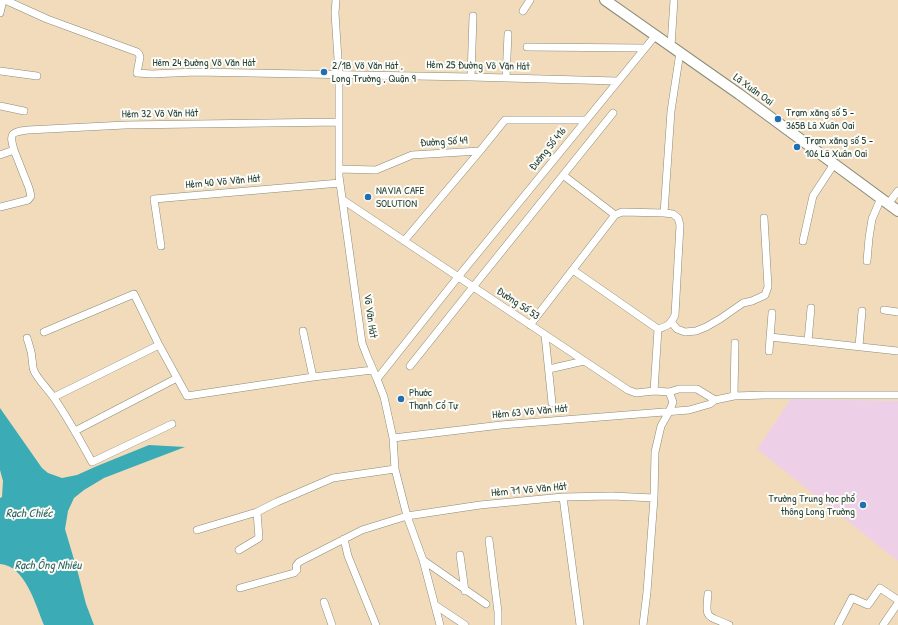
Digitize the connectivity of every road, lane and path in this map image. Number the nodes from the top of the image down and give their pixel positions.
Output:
1 (4, 0) edge
2 (336, 0) edge
3 (530, 0) edge
4 (605, 0) edge
5 (674, 0) edge
6 (523, 11) dead end
7 (0, 13) edge
8 (473, 16) dead end
9 (508, 34) dead end
10 (655, 36) junction
11 (671, 46) junction
12 (527, 47) dead end
13 (644, 48) junction
14 (680, 52) junction
15 (0, 71) edge
16 (339, 75) junction
17 (37, 76) dead end
18 (471, 77) junction
19 (506, 78) junction
20 (618, 81) junction
21 (0, 106) edge
22 (24, 111) dead end
23 (613, 113) dead end
24 (586, 120) junction
25 (339, 122) junction
26 (14, 150) junction
27 (480, 151) junction
28 (0, 155) edge
29 (834, 164) junction
30 (339, 169) junction
31 (563, 175) junction
32 (340, 183) junction
33 (898, 191) edge
34 (343, 200) junction
35 (884, 201) junction
36 (0, 207) edge
37 (898, 211) edge
38 (664, 213) junction
39 (615, 215) junction
40 (764, 218) dead end
41 (404, 241) junction
42 (803, 241) dead end
43 (161, 246) dead end
44 (867, 261) dead end
45 (573, 270) junction
46 (458, 277) junction
47 (473, 287) junction
48 (811, 308) dead end
49 (884, 310) dead end
50 (862, 311) dead end
51 (898, 312) edge
52 (772, 313) dead end
53 (672, 323) junction
54 (530, 325) junction
55 (658, 329) junction
56 (303, 331) dead end
57 (44, 332) dead end
58 (545, 335) junction
59 (770, 337) junction
60 (27, 338) dead end
61 (808, 341) junction
62 (735, 343) dead end
63 (159, 345) junction
64 (859, 346) junction
65 (769, 351) dead end
66 (898, 351) edge
67 (584, 361) junction
68 (410, 366) dead end
69 (549, 369) junction
70 (373, 370) junction
71 (313, 377) junction
72 (177, 378) junction
73 (378, 379) junction
74 (654, 391) junction
75 (669, 392) junction
76 (898, 395) edge
77 (734, 396) junction
78 (54, 397) junction
79 (715, 400) junction
80 (552, 404) dead end
81 (669, 412) junction
82 (172, 424) dead end
83 (75, 431) junction
84 (394, 438) junction
85 (395, 469) junction
86 (563, 497) junction
87 (654, 498) junction
88 (257, 512) junction
89 (407, 516) junction
90 (197, 530) dead end
91 (344, 539) junction
92 (489, 540) dead end
93 (239, 550) dead end
94 (460, 555) dead end
95 (423, 560) junction
96 (240, 588) dead end
97 (465, 590) junction
98 (708, 594) dead end
99 (898, 601) edge
100 (324, 602) dead end
101 (486, 604) dead end
102 (435, 605) junction
103 (332, 625) edge
104 (376, 625) edge
105 (440, 625) edge
106 (465, 625) edge
107 (498, 625) edge
108 (580, 625) edge
109 (643, 625) edge
110 (729, 625) edge
111 (838, 625) edge
112 (883, 625) edge

1 - 7 street
1 - 16 street, Hẻm 24 Đường Võ Văn Hát
2 - 16 street, Võ Văn Hát
3 - 6 street
4 - 10 main road, Lã Xuân Oai
5 - 11 street
8 - 18 street
9 - 19 street
10 - 11 main road, Lã Xuân Oai
10 - 13 street, Đường Số 416
11 - 14 main road, Lã Xuân Oai
12 - 13 street
13 - 20 street, Đường Số 416
14 - 29 main road, Lã Xuân Oai
14 - 38 street
15 - 17 street
16 - 18 street, Hẻm 25 Đường Võ Văn Hát
16 - 25 street, Võ Văn Hát
18 - 19 street, Hẻm 25 Đường Võ Văn Hát
19 - 20 street, Hẻm 25 Đường Võ Văn Hát
20 - 24 street, Đường Số 416
21 - 22 street
23 - 31 street
24 - 27 street, Đường Số 49
24 - 46 street, Đường Số 416
25 - 26 street, Hẻm 32 Võ Văn Hát
25 - 30 street, Võ Văn Hát
26 - 28 street
26 - 36 street
27 - 30 street, Đường Số 49
27 - 41 street
29 - 35 main road, Lã Xuân Oai
29 - 42 street
30 - 32 street, Võ Văn Hát
31 - 39 street
31 - 47 street
32 - 34 street, Võ Văn Hát
32 - 43 street, Hẻm 40 Võ Văn Hát
33 - 35 street
34 - 41 street, Đường Số 53
34 - 70 street, Võ Văn Hát
35 - 37 main road, Lã Xuân Oai
35 - 44 street
38 - 39 street
38 - 53 street
39 - 45 street
40 - 53 street
41 - 46 street, Đường Số 53
45 - 54 street
45 - 55 street
46 - 47 street, Đường Số 53
46 - 73 street, Đường Số 416
47 - 54 street, Đường Số 53
47 - 68 street
48 - 61 street
49 - 51 street
50 - 64 street
52 - 59 street
53 - 55 street
54 - 58 street, Đường Số 53
55 - 74 street
56 - 71 street
57 - 63 street
58 - 67 street, Đường Số 53
58 - 69 street
59 - 61 street
59 - 65 street
60 - 78 street
61 - 64 street
62 - 77 street
63 - 72 street
63 - 78 street
64 - 66 street
67 - 69 street
67 - 74 street, Đường Số 53
69 - 80 street
70 - 71 street
70 - 73 street, Võ Văn Hát
71 - 72 street
72 - 83 street
73 - 84 street, Võ Văn Hát
74 - 75 street, Đường Số 53
75 - 79 street, Đường Số 53
75 - 81 street
76 - 77 street, Hẻm 63 Võ Văn Hát
77 - 79 street, Hẻm 63 Võ Văn Hát
78 - 83 street
79 - 81 street, Hẻm 63 Võ Văn Hát
81 - 84 street, Hẻm 63 Võ Văn Hát
81 - 87 street
82 - 83 street
84 - 85 street, Võ Văn Hát
85 - 88 street
85 - 89 street, Võ Văn Hát
86 - 87 street, Hẻm 71 Võ Văn Hát
86 - 89 street, Hẻm 71 Võ Văn Hát
86 - 108 street
87 - 109 street
88 - 90 street
88 - 93 street
89 - 91 street, Hẻm 71 Võ Văn Hát
89 - 95 street, Võ Văn Hát
91 - 96 street, Hẻm 71 Võ Văn Hát
91 - 104 street
92 - 107 street
94 - 97 street
95 - 97 street
95 - 102 street, Võ Văn Hát
97 - 101 street
98 - 110 street
99 - 111 street
99 - 112 street
100 - 103 street
102 - 105 street, Võ Văn Hát
102 - 106 street

